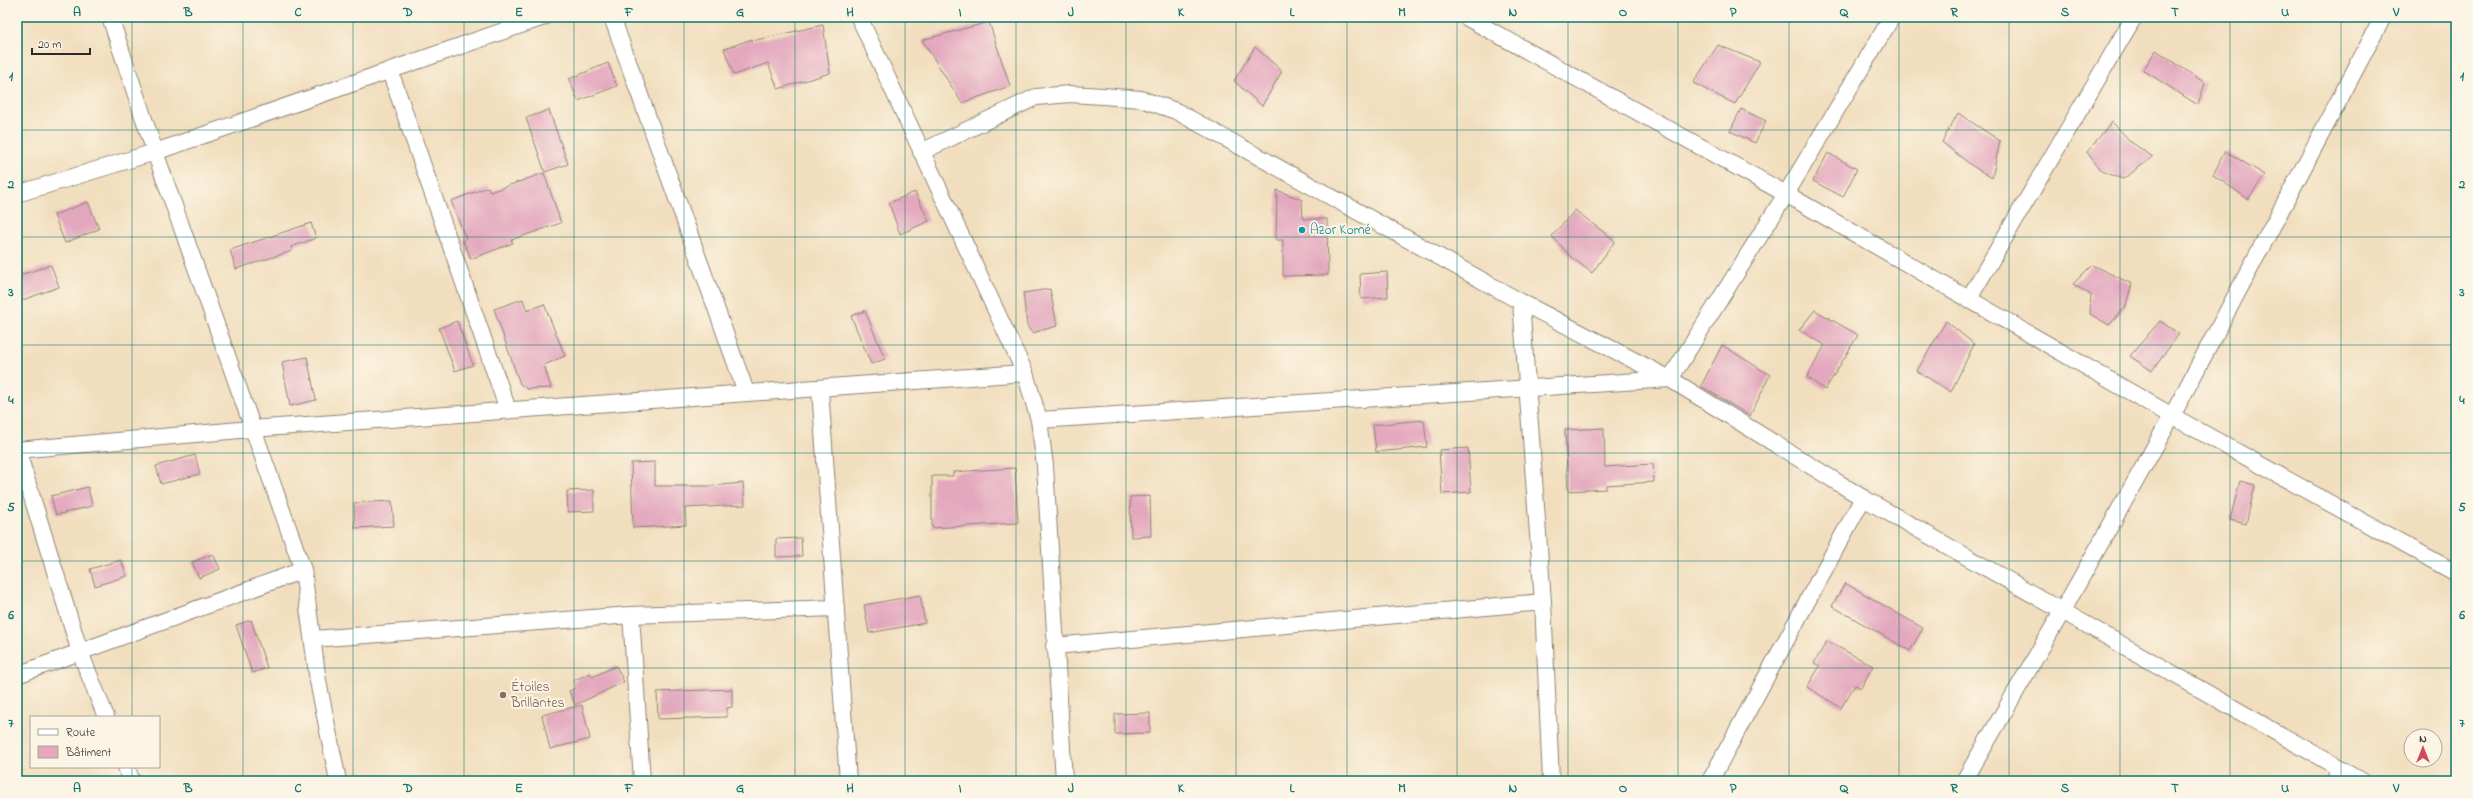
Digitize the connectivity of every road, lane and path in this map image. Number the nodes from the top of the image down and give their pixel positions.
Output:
1 (110, 17) edge
2 (544, 17) edge
3 (612, 17) edge
4 (859, 17) edge
5 (1466, 17) edge
6 (1892, 17) edge
7 (2134, 17) edge
8 (2383, 17) edge
9 (390, 71) junction
10 (155, 152) junction
11 (921, 152) junction
12 (17, 194) edge
13 (1786, 194) junction
14 (1968, 300) junction
15 (1521, 302) junction
16 (1026, 373) junction
17 (1670, 379) junction
18 (1529, 388) junction
19 (820, 389) junction
20 (746, 392) junction
21 (508, 410) junction
22 (2172, 416) junction
23 (1039, 420) junction
24 (251, 429) junction
25 (17, 449) edge
26 (1863, 498) junction
27 (303, 570) junction
28 (2456, 573) edge
29 (1543, 602) junction
30 (836, 608) junction
31 (2063, 610) junction
32 (631, 615) junction
33 (313, 639) junction
34 (1054, 646) junction
35 (80, 652) junction
36 (17, 675) edge
37 (106, 716) edge
38 (126, 768) edge
39 (2338, 775) edge
40 (132, 781) edge
41 (338, 781) edge
42 (642, 781) edge
43 (848, 781) edge
44 (1064, 781) edge
45 (1551, 781) edge
46 (1710, 781) edge
47 (1964, 781) edge
48 (2362, 781) edge

1 - 10 street
2 - 9 street
3 - 20 street
4 - 11 street
5 - 13 street
6 - 13 street
7 - 14 street
8 - 22 street
9 - 10 street
9 - 21 street
10 - 12 street
10 - 24 street
11 - 15 street
11 - 16 street
13 - 14 street
13 - 17 street
14 - 22 street
15 - 17 street
15 - 18 street
16 - 19 street
16 - 23 street
17 - 18 street
17 - 26 street
18 - 23 street
18 - 29 street
19 - 20 street
19 - 30 street
20 - 21 street
21 - 24 street
22 - 28 street
22 - 31 street
23 - 34 street
24 - 25 street
24 - 27 street
25 - 35 street
26 - 31 street
26 - 46 street
27 - 33 street
27 - 35 street
29 - 34 street
29 - 45 street
30 - 32 street
30 - 43 street
31 - 39 street
31 - 47 street
32 - 33 street
32 - 42 street
33 - 41 street
34 - 44 street
35 - 36 street
35 - 37 street
38 - 40 street
39 - 48 street

